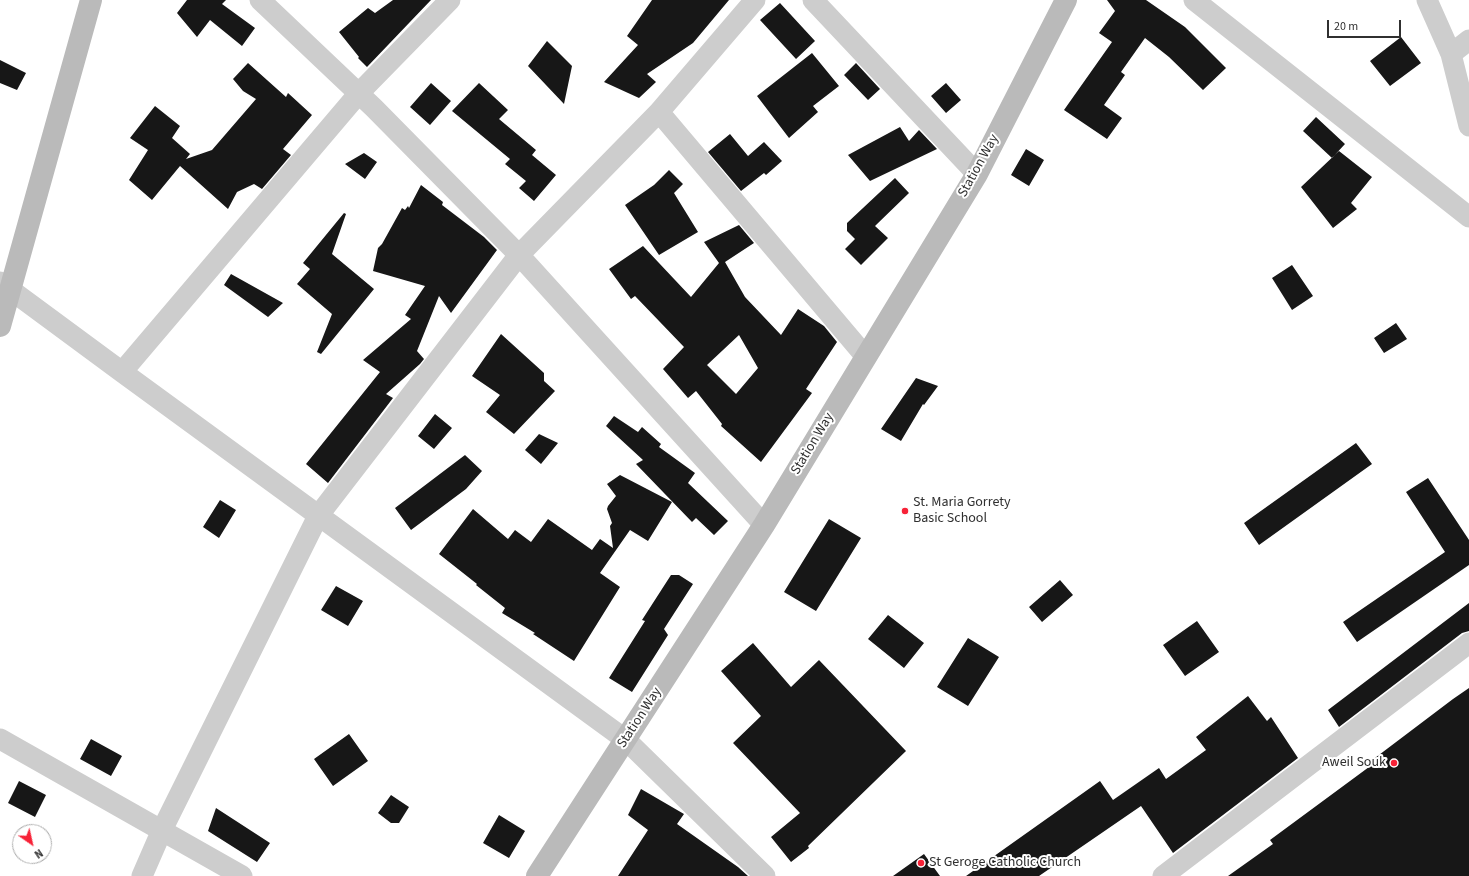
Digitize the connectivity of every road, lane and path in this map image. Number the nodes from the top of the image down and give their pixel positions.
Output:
1 (91, 0) edge
2 (260, 0) edge
3 (450, 0) edge
4 (755, 0) edge
5 (813, 0) edge
6 (1066, 0) edge
7 (1194, 0) edge
8 (1427, 0) edge
9 (1469, 40) edge
10 (1451, 54) junction
11 (359, 93) junction
12 (659, 112) junction
13 (1469, 126) edge
14 (977, 174) junction
15 (1469, 217) edge
16 (519, 254) junction
17 (5, 286) edge
18 (0, 326) edge
19 (866, 357) junction
20 (122, 372) junction
21 (318, 516) junction
22 (764, 524) junction
23 (1469, 643) edge
24 (0, 739) edge
25 (626, 740) junction
26 (162, 830) junction
27 (142, 876) edge
28 (242, 876) edge
29 (537, 876) edge
30 (765, 876) edge
31 (1163, 876) edge

1 - 17 main road
2 - 11 street
3 - 11 street
4 - 12 street
5 - 14 street
6 - 14 main road, Station Way
7 - 15 street
8 - 10 street
9 - 10 street
10 - 13 street
11 - 16 street
11 - 20 street
12 - 16 street
12 - 19 street
14 - 19 main road, Station Way
16 - 21 street
16 - 22 street
17 - 18 main road
17 - 20 street
19 - 22 main road, Station Way
20 - 21 street
21 - 25 street
21 - 26 street
22 - 25 main road, Station Way
23 - 31 street
24 - 26 street
25 - 29 main road, Station Way
25 - 30 street
26 - 27 street
26 - 28 street

